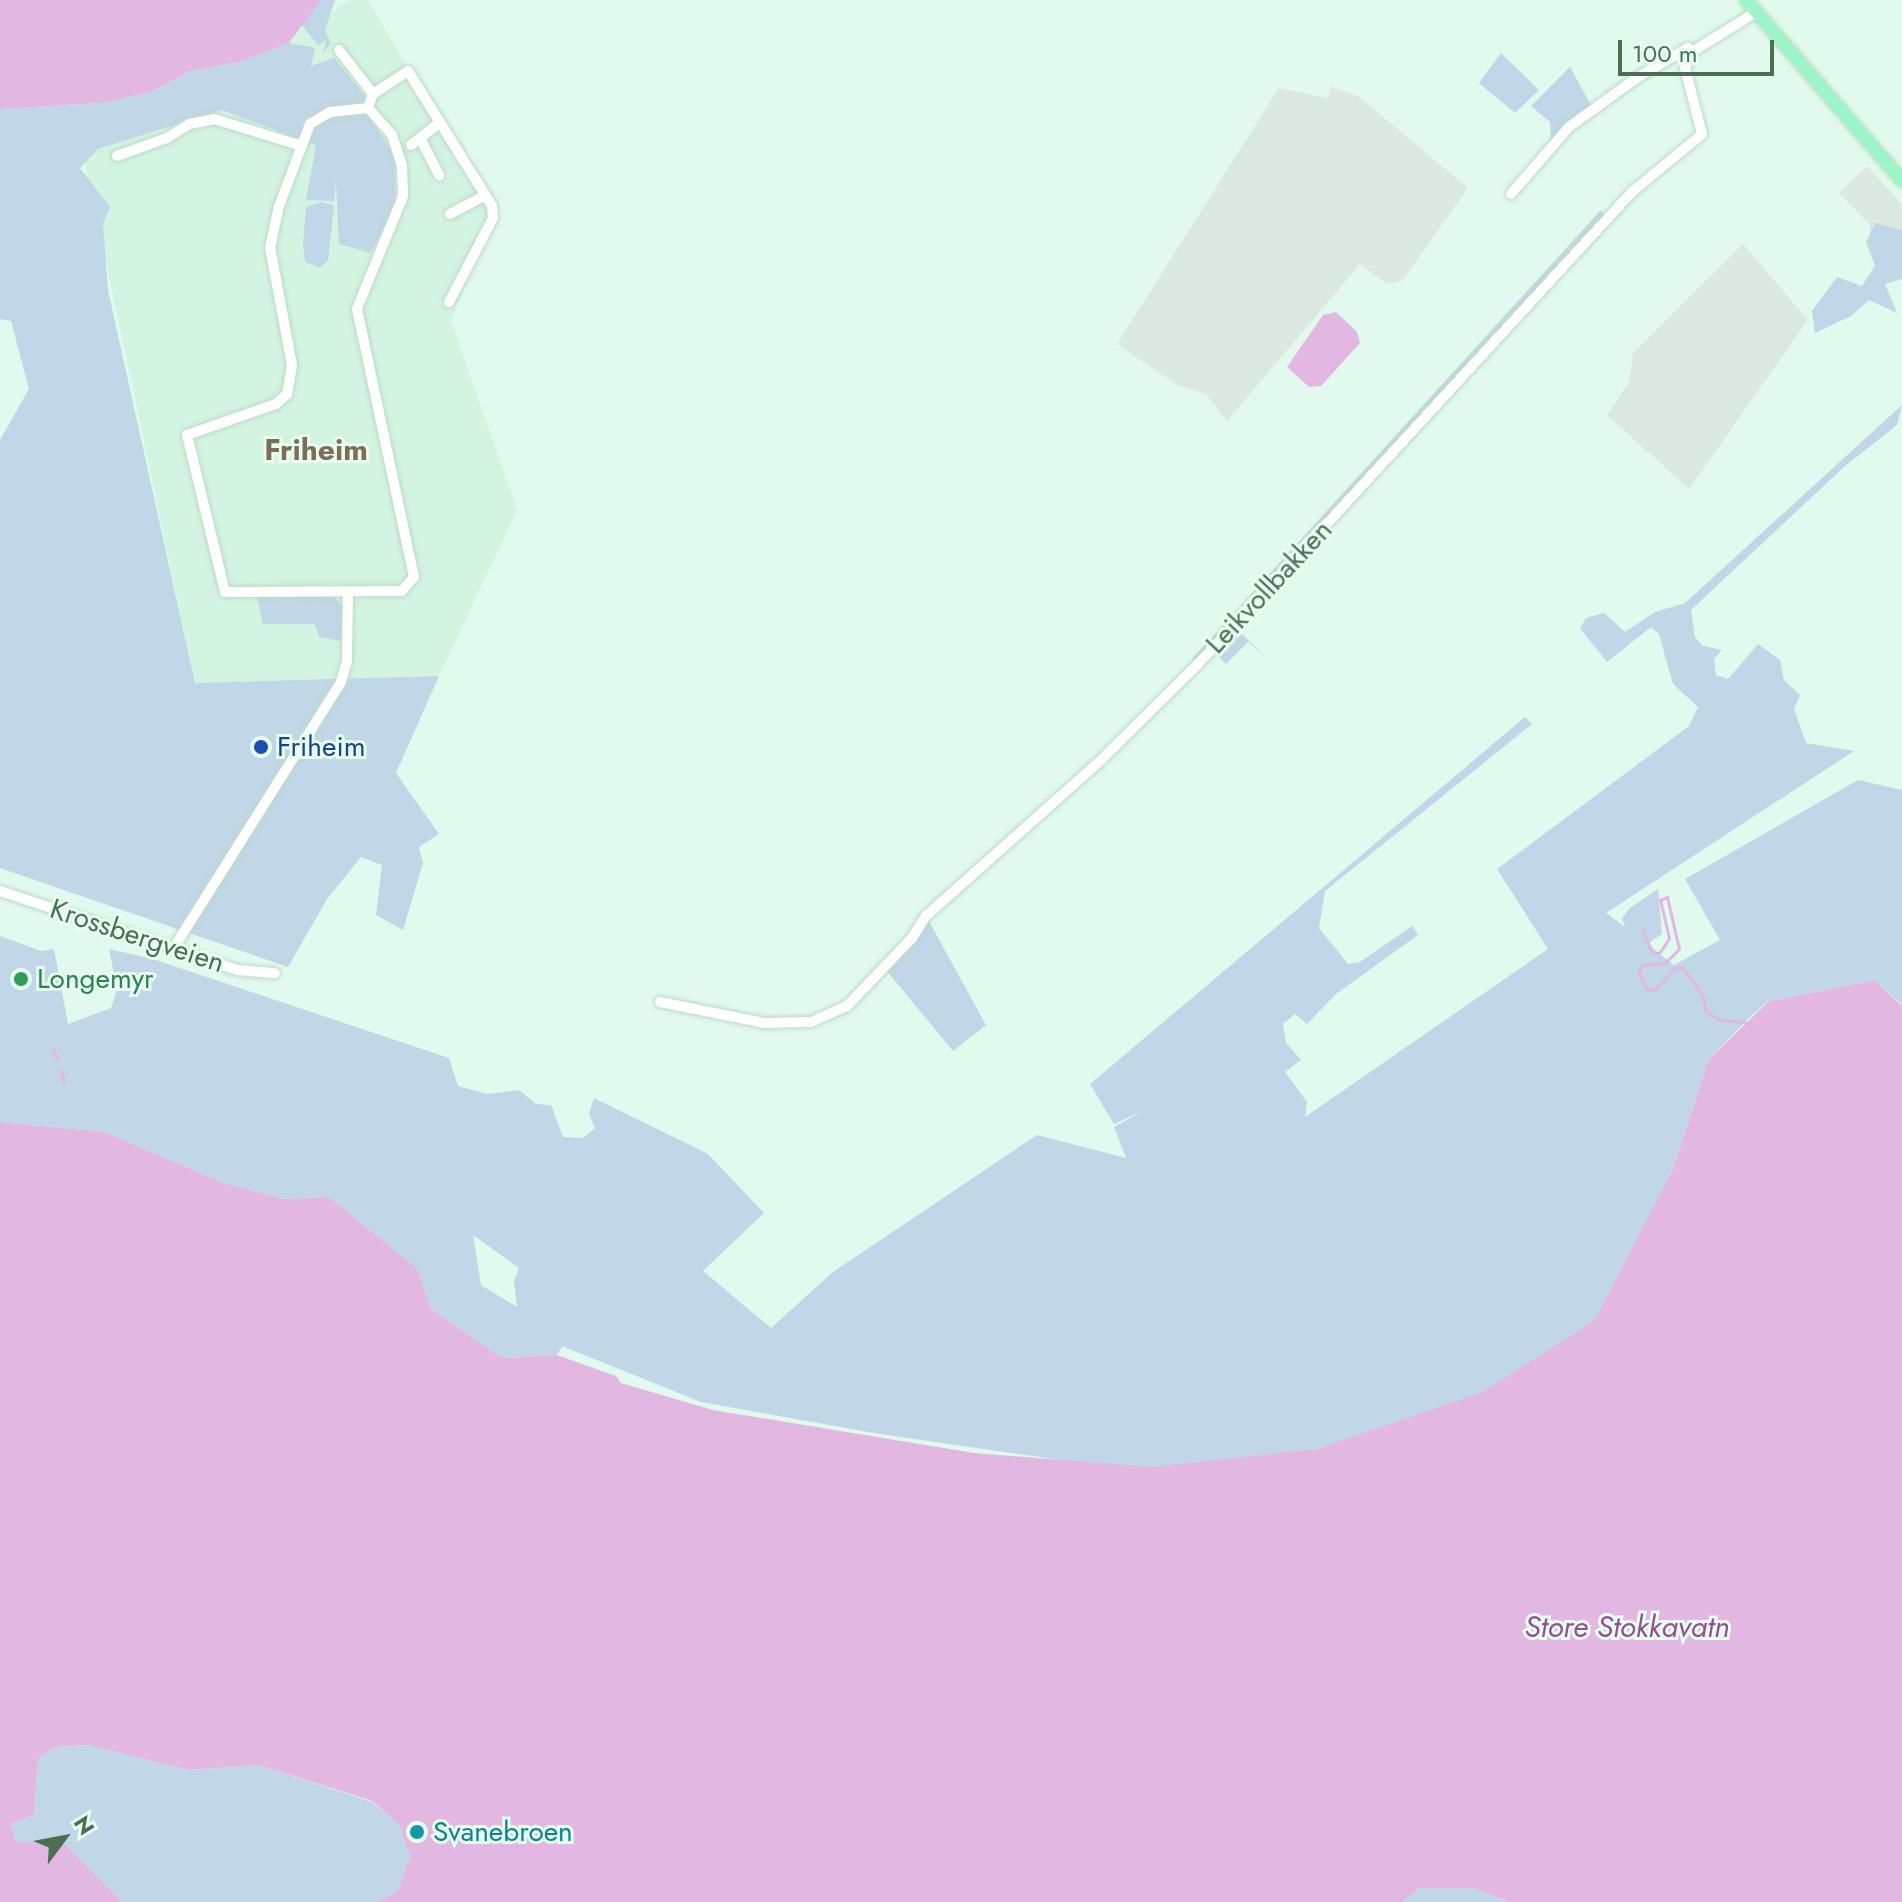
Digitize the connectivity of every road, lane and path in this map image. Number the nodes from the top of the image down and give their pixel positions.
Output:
1 (1746, 0) edge
2 (1756, 12) junction
3 (339, 50) dead end
4 (1692, 52) junction
5 (373, 94) junction
6 (368, 108) junction
7 (440, 122) junction
8 (302, 146) junction
9 (117, 156) dead end
10 (439, 175) dead end
11 (1902, 181) edge
12 (1511, 194) dead end
13 (485, 195) junction
14 (450, 214) dead end
15 (449, 302) dead end
16 (348, 593) junction
17 (0, 891) edge
18 (173, 949) junction
19 (275, 973) dead end
20 (660, 1002) dead end

1 - 2 main road
2 - 4 street
2 - 11 main road
3 - 5 street
4 - 12 street
4 - 20 street, Leikvollbakken
5 - 6 street
5 - 7 street
6 - 8 street
6 - 16 street
7 - 10 street
7 - 13 street
8 - 9 street
8 - 16 street
13 - 14 street
13 - 15 street
16 - 18 street
17 - 18 street, Krossbergveien
18 - 19 street, Krossbergveien

